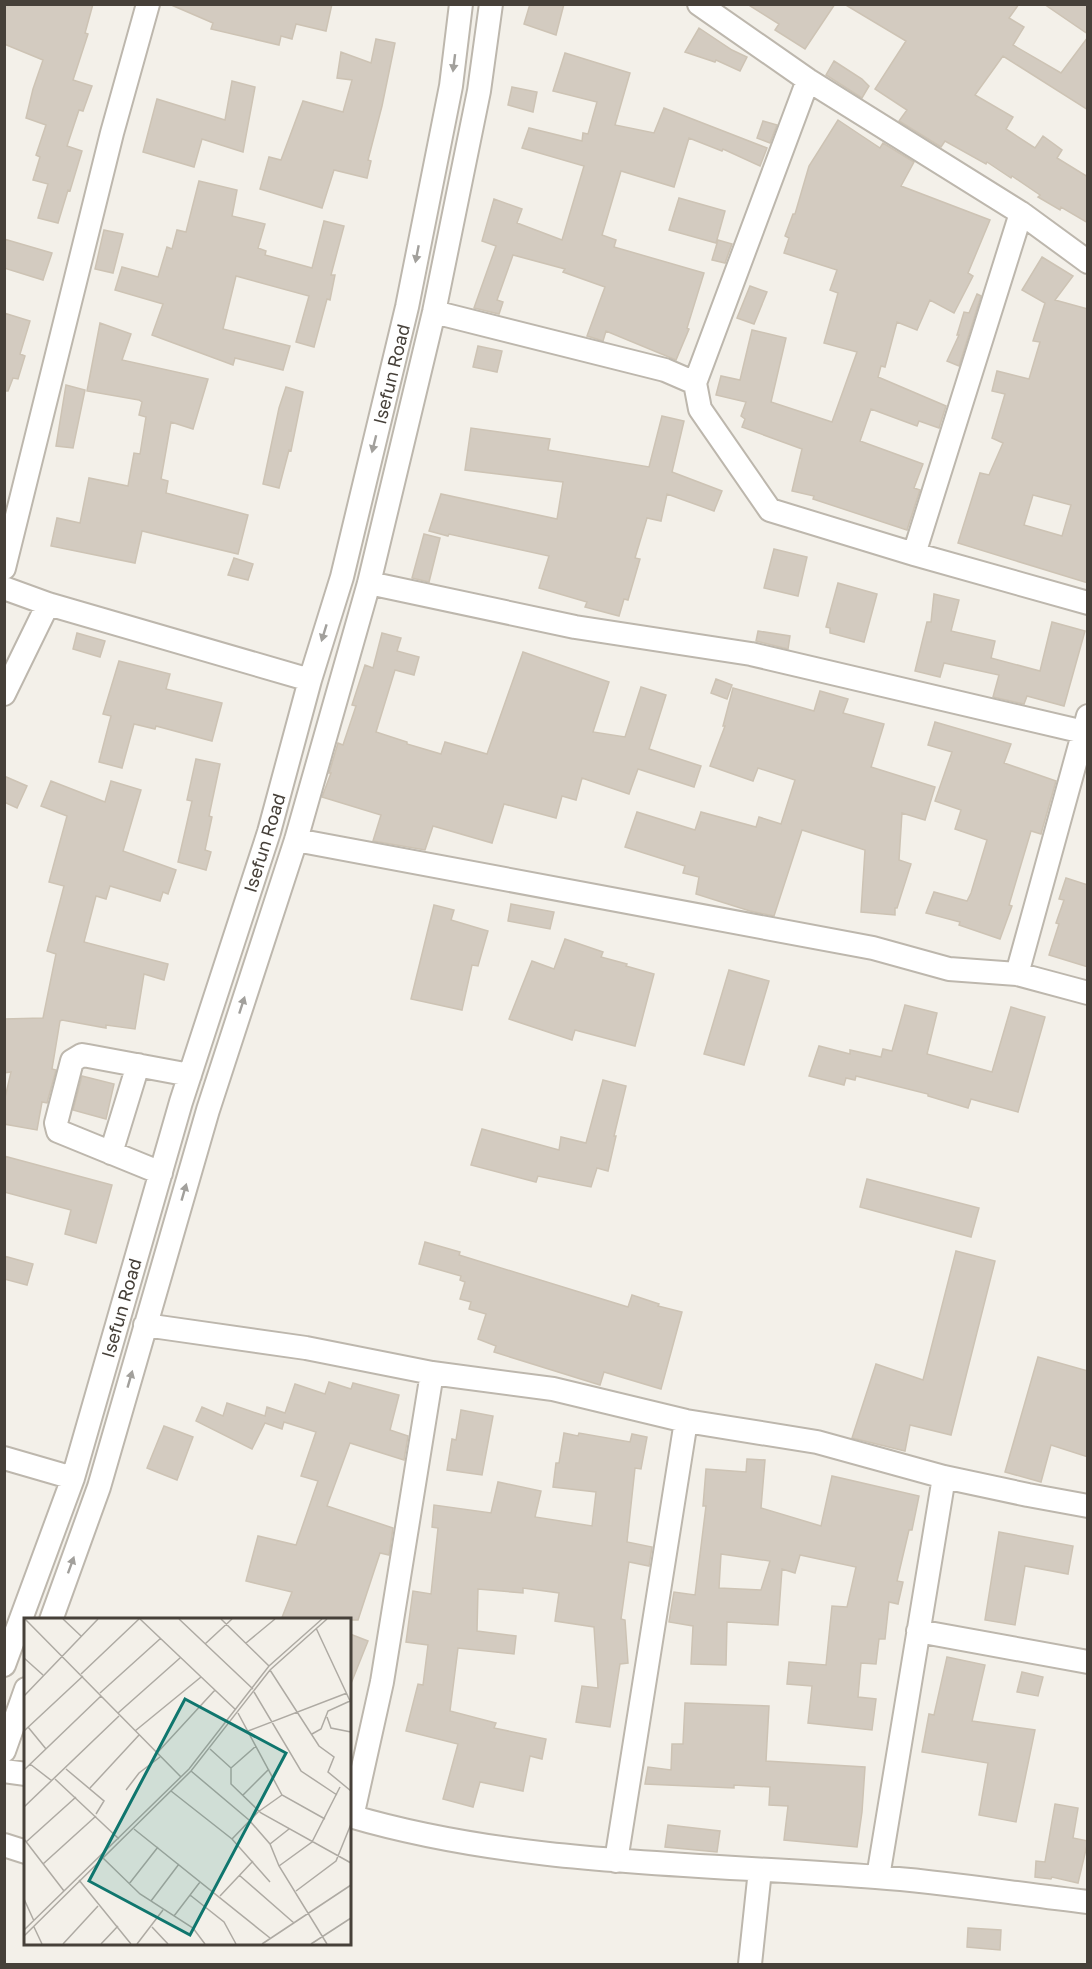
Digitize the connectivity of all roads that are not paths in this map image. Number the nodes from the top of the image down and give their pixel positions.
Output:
1 (148, 4) edge
2 (461, 4) edge
3 (490, 4) edge
4 (699, 4) edge
5 (807, 80) junction
6 (1021, 213) junction
7 (1088, 262) edge
8 (435, 312) junction
9 (695, 383) junction
10 (914, 554) junction
11 (4, 568) edge
12 (369, 583) junction
13 (4, 588) edge
14 (1088, 603) edge
15 (48, 604) junction
16 (310, 680) junction
17 (4, 694) edge
18 (1086, 727) edge
19 (296, 840) junction
20 (1017, 974) junction
21 (1088, 993) edge
22 (138, 1065) junction
23 (190, 1074) junction
24 (111, 1153) junction
25 (161, 1173) junction
26 (146, 1325) junction
27 (432, 1373) junction
28 (686, 1420) junction
29 (4, 1458) edge
30 (944, 1476) junction
31 (73, 1478) junction
32 (1088, 1506) edge
33 (52, 1618) edge
34 (918, 1631) junction
35 (1088, 1662) edge
36 (4, 1665) edge
37 (24, 1700) edge
38 (21, 1716) edge
39 (4, 1751) edge
40 (4, 1771) edge
41 (24, 1774) edge
42 (351, 1817) edge
43 (616, 1861) junction
44 (760, 1870) junction
45 (878, 1877) junction
46 (1088, 1902) edge
47 (750, 1965) edge

1 - 11 street
2 -> 16 street, Isefun Road
3 - 8 street, Isefun Road
4 - 5 street
5 - 6 street
5 - 9 street
6 - 7 street
6 - 10 street
8 - 9 street
8 - 12 street, Isefun Road
9 - 10 street
10 - 14 street
12 - 18 street
12 - 19 street, Isefun Road
13 - 15 street
15 - 16 street
15 - 17 street
16 - 23 street, Isefun Road
18 - 20 street
19 - 20 street
26 -> 19 street, Isefun Road
20 - 21 street
22 - 23 street
22 - 24 street
22 - 24 street
23 - 25 street, Isefun Road
24 - 25 street
25 - 31 street, Isefun Road
26 - 27 street
33 -> 26 street, Isefun Road
27 - 28 street
27 - 42 street
28 - 30 street
28 - 43 street
29 - 31 street
30 - 32 street
30 - 34 street
31 - 36 street, Isefun Road
34 - 35 street
34 - 45 street
37 - 38 street
38 - 39 street
40 - 41 street
42 - 43 street
43 - 44 street
44 - 45 street
44 - 47 street
45 - 46 street

